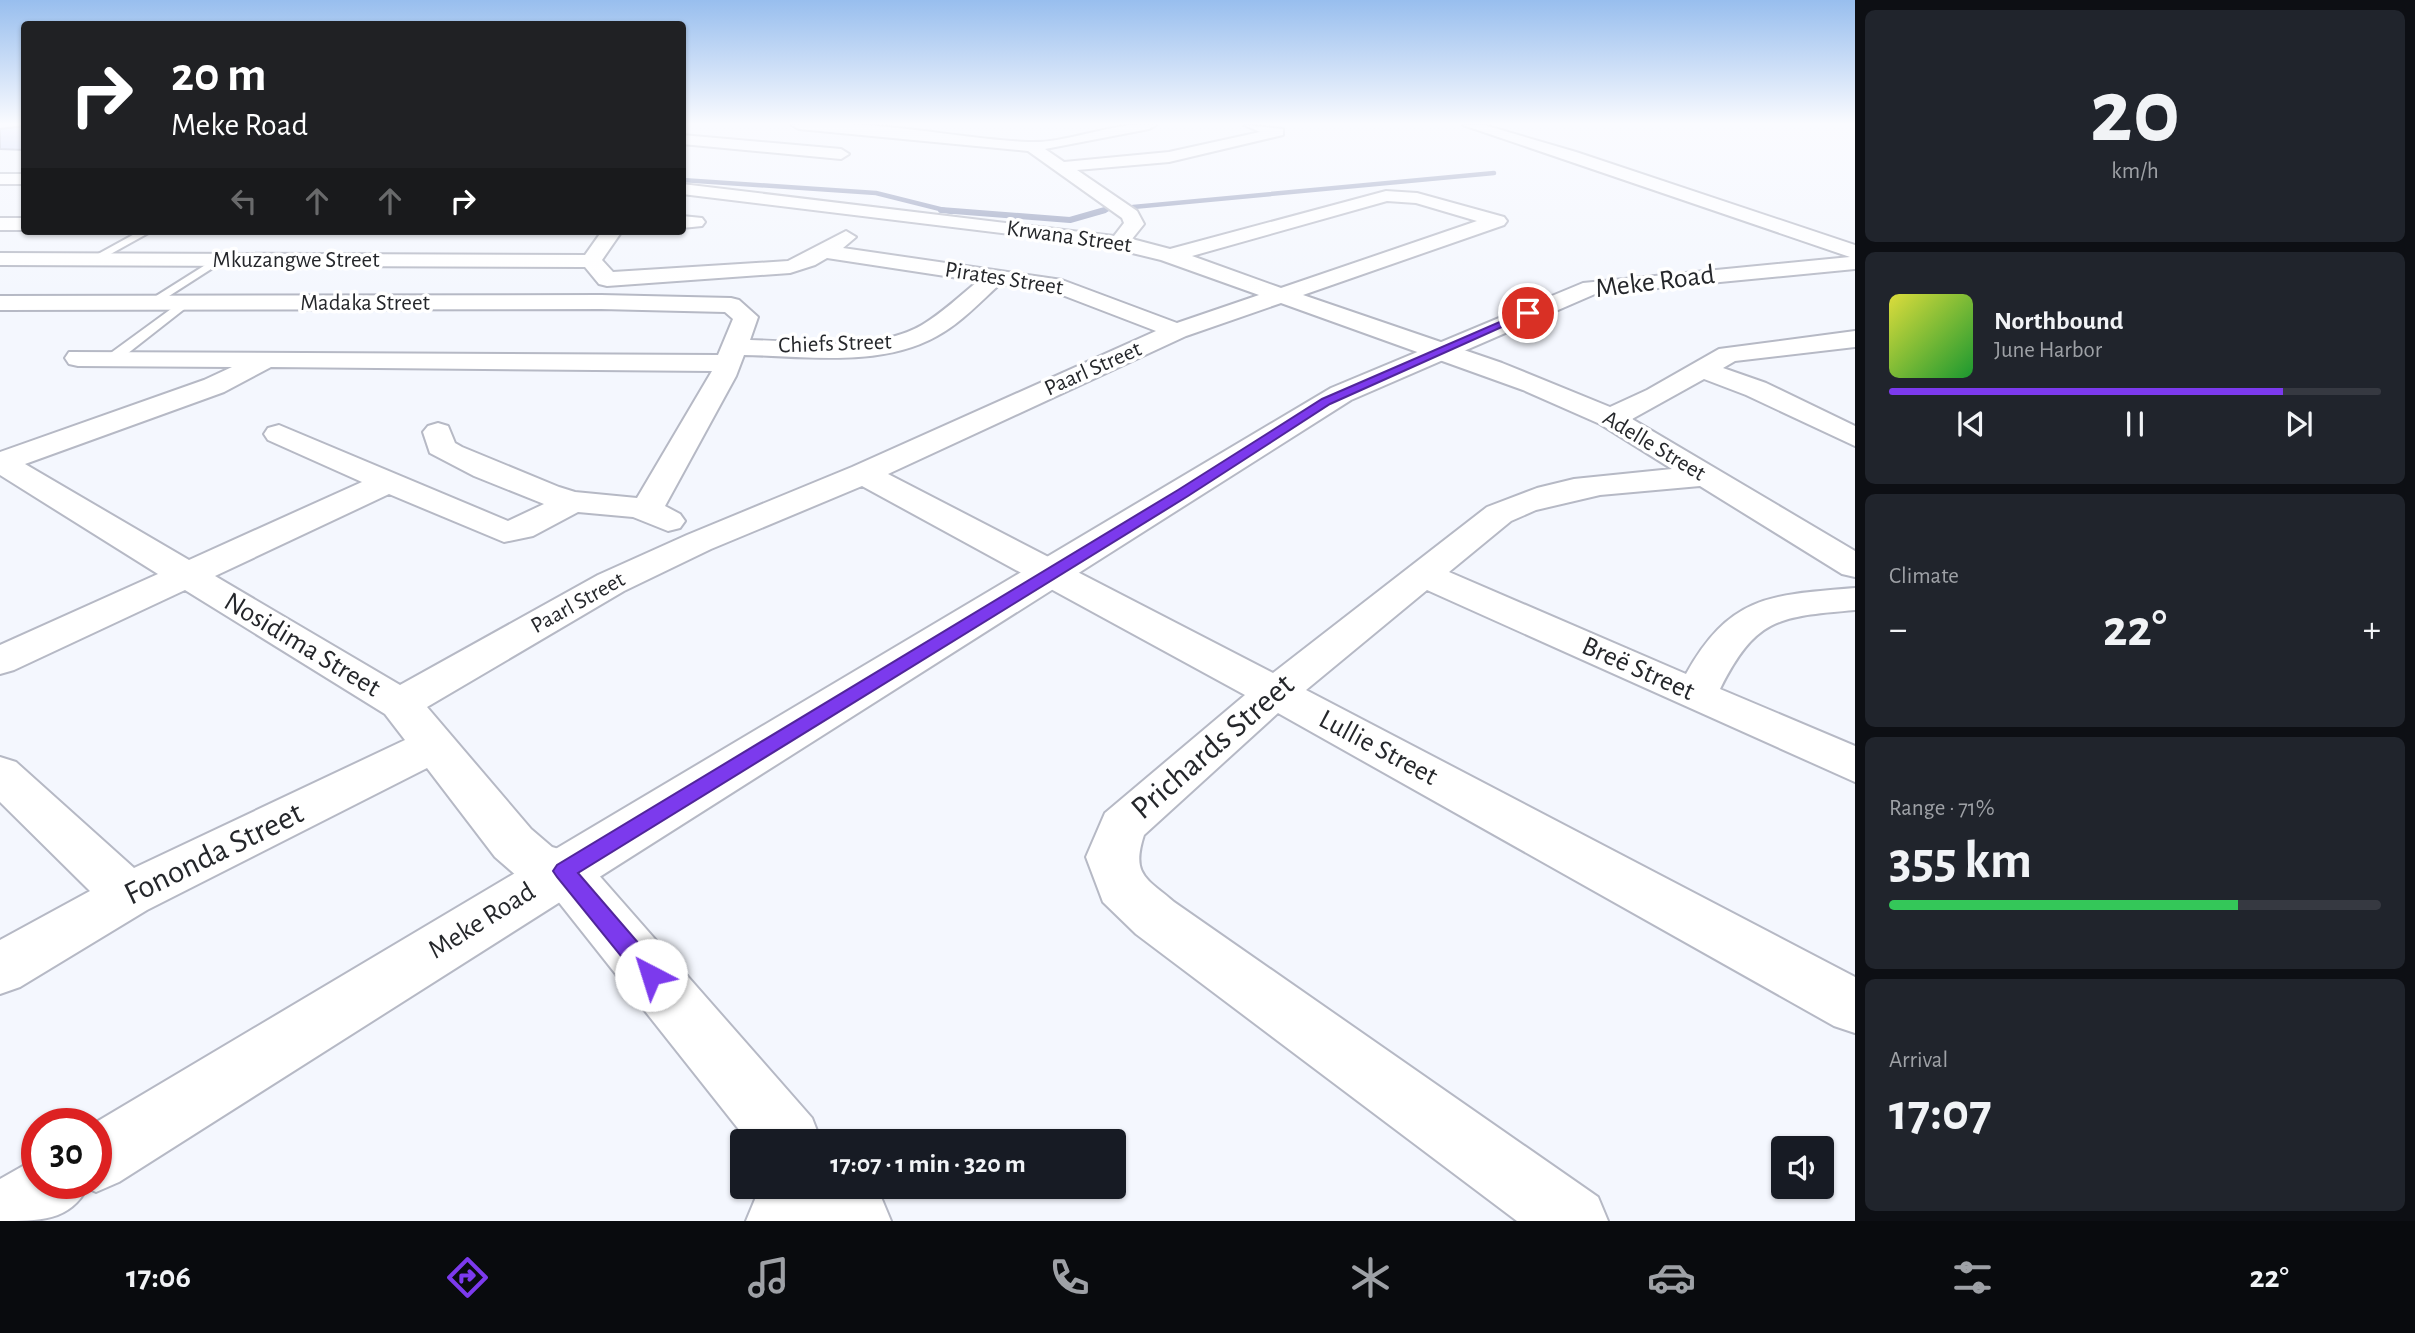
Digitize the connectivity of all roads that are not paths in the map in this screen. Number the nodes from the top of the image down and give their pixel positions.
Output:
1 (1082, 182) edge
2 (1648, 182) edge
3 (686, 189) edge
4 (0, 195) edge
5 (21, 195) edge
6 (883, 213) junction
7 (0, 224) edge
8 (21, 224) edge
9 (27, 235) edge
10 (140, 235) edge
11 (609, 235) edge
12 (372, 238) dead end
13 (1119, 242) junction
14 (0, 247) edge
15 (824, 251) junction
16 (1855, 253) edge
17 (1169, 257) junction
18 (0, 259) edge
19 (94, 259) junction
20 (218, 260) junction
21 (342, 260) junction
22 (592, 261) junction
23 (1855, 263) edge
24 (997, 276) junction
25 (607, 279) junction
26 (1279, 295) junction
27 (601, 302) junction
28 (0, 303) edge
29 (151, 303) junction
30 (186, 303) junction
31 (1177, 331) junction
32 (1847, 344) edge
33 (1441, 351) junction
34 (732, 355) junction
35 (78, 358) dead end
36 (113, 358) junction
37 (269, 359) junction
38 (1703, 370) junction
39 (1610, 418) junction
40 (438, 432) dead end
41 (279, 433) dead end
42 (1855, 437) edge
43 (0, 462) edge
44 (863, 474) junction
45 (1705, 476) junction
46 (388, 482) junction
47 (572, 502) junction
48 (647, 508) junction
49 (699, 542) junction
50 (1855, 566) edge
51 (1048, 573) junction
52 (187, 575) junction
53 (1421, 575) junction
54 (1855, 599) edge
55 (0, 661) edge
56 (1273, 694) junction
57 (1696, 694) junction
58 (400, 704) junction
59 (432, 747) junction
60 (1855, 765) edge
61 (0, 774) edge
62 (564, 871) junction
63 (128, 895) junction
64 (0, 969) edge
65 (1855, 1007) edge
66 (779, 1129) edge
67 (112, 1148) edge
68 (31, 1199) edge
69 (803, 1199) edge
70 (838, 1199) edge
71 (0, 1218) edge
72 (780, 1221) edge
73 (857, 1221) edge
74 (1574, 1221) edge

1 - 13 street
2 - 16 street
3 - 6 street, Krwana Street
4 - 5 street
6 - 13 street, Krwana Street
6 - 15 street
7 - 8 street
9 - 14 street
10 - 19 lane
11 - 22 street
12 - 21 street
13 - 17 street, Krwana Street
15 - 24 street, Pirates Street
15 - 25 street
17 - 26 street, Krwana Street
17 - 26 street, Paarl Street
18 - 19 street, Mkuzangwe Street
19 - 20 street, Mkuzangwe Street
20 - 21 street, Mkuzangwe Street
20 - 29 lane
21 - 22 street, Mkuzangwe Street
22 - 25 street
23 - 33 street, Meke Road
24 - 31 street, Pirates Street
24 - 34 street, Chiefs Street
25 - 27 street
26 - 31 street, Paarl Street
26 - 33 street, Krwana Street
27 - 30 street, Madaka Street
27 - 34 street, Madaka Street
28 - 29 street, Madaka Street
29 - 30 street, Madaka Street
30 - 36 lane
31 - 44 street, Paarl Street
32 - 38 street
33 - 39 street, Adelle Street
33 - 51 street, Meke Road
34 - 37 street, Chiefs Street
34 - 48 street
35 - 36 street, Chiefs Street
36 - 37 street, Chiefs Street
37 - 43 street
38 - 39 street
38 - 42 street
39 - 45 street, Adelle Street
40 - 47 street
41 - 46 street
43 - 52 street, Nosidima Street
44 - 49 street, Paarl Street
44 - 51 street, Lullie Street
45 - 50 street, Adelle Street
45 - 53 street, Prichards Street
46 - 47 street
46 - 52 street
47 - 48 street
48 - 49 street
49 - 58 street, Paarl Street
51 - 56 street, Lullie Street
51 - 62 street, Meke Road
52 - 55 street
52 - 58 street, Nosidima Street
53 - 56 street, Prichards Street
53 - 57 street, Breë Street
54 - 57 street
56 - 65 street, Lullie Street
56 - 74 street, Prichards Street
57 - 60 street, Breë Street
58 - 59 street, Nosidima Street
59 - 62 street, Nosidima Street
59 - 63 street, Fononda Street
61 - 63 street
62 - 66 street
62 - 67 street, Meke Road
63 - 64 street, Fononda Street
68 - 71 street
69 - 72 street
70 - 73 street

